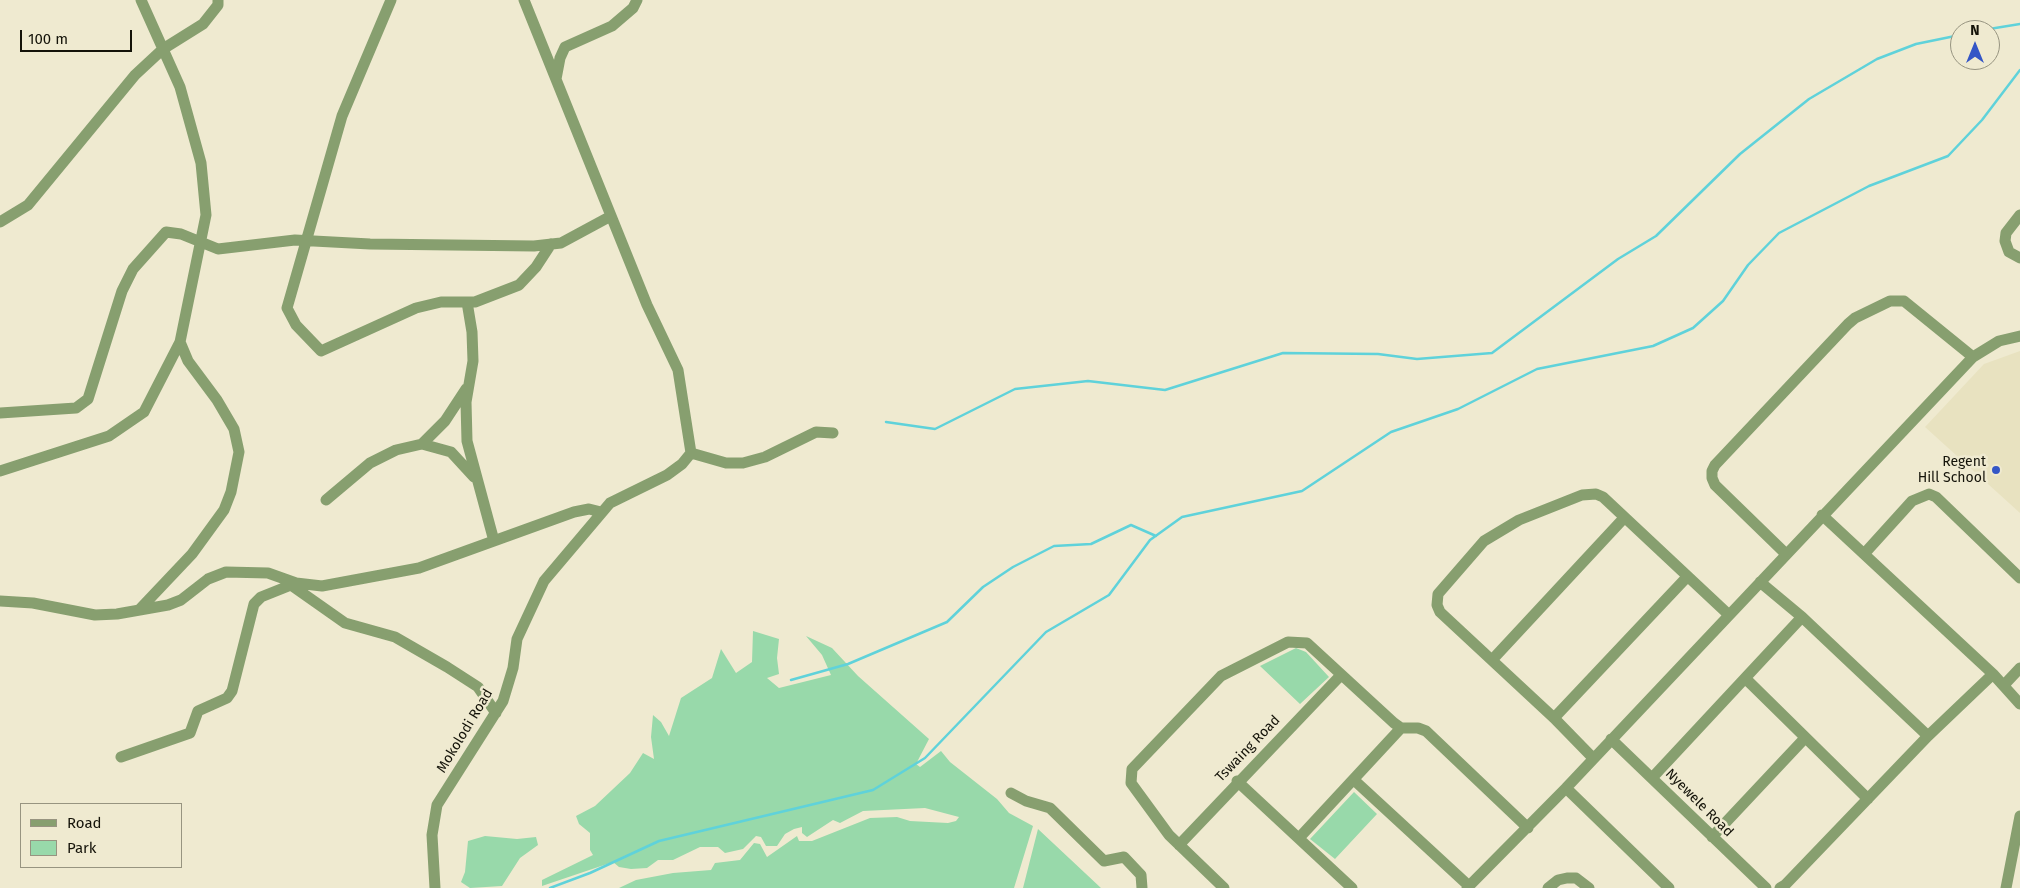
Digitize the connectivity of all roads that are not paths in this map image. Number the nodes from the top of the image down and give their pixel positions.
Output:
1 (140, 0) edge
2 (218, 0) edge
3 (391, 0) edge
4 (524, 0) edge
5 (637, 0) edge
6 (162, 49) junction
7 (556, 78) junction
8 (2020, 215) edge
9 (611, 216) junction
10 (0, 222) edge
11 (306, 240) junction
12 (202, 241) junction
13 (551, 244) junction
14 (2020, 258) edge
15 (467, 302) junction
16 (2020, 336) edge
17 (180, 342) junction
18 (1973, 357) junction
19 (469, 385) junction
20 (0, 413) edge
21 (832, 433) dead end
22 (422, 444) junction
23 (691, 453) junction
24 (0, 471) edge
25 (475, 478) junction
26 (326, 500) dead end
27 (601, 512) junction
28 (1822, 515) junction
29 (1624, 518) junction
30 (494, 541) junction
31 (1786, 554) junction
32 (1864, 554) junction
33 (1687, 577) junction
34 (2020, 578) edge
35 (1760, 582) junction
36 (294, 584) junction
37 (0, 601) edge
38 (139, 610) junction
39 (1729, 615) junction
40 (1802, 618) junction
41 (1492, 660) junction
42 (2020, 668) edge
43 (1993, 674) junction
44 (1341, 675) junction
45 (1745, 678) junction
46 (2004, 685) junction
47 (2020, 704) edge
48 (496, 713) junction
49 (1554, 718) junction
50 (1401, 728) junction
51 (1928, 736) junction
52 (1805, 738) junction
53 (1611, 739) junction
54 (121, 757) dead end
55 (1593, 758) junction
56 (1652, 778) junction
57 (1354, 780) junction
58 (1237, 782) junction
59 (1566, 788) junction
60 (1011, 794) dead end
61 (1868, 799) junction
62 (2020, 816) edge
63 (1528, 828) junction
64 (1712, 837) junction
65 (1299, 838) junction
66 (1179, 845) junction
67 (1468, 887) edge
68 (435, 888) edge
69 (1142, 888) edge
70 (1224, 888) edge
71 (1352, 888) edge
72 (1548, 888) edge
73 (1589, 888) edge
74 (1669, 888) edge
75 (1766, 888) edge
76 (1780, 888) edge
77 (2006, 888) edge

1 - 6 street
2 - 6 street
3 - 11 street
4 - 7 street
5 - 7 street
6 - 10 street
6 - 12 street
7 - 9 street
8 - 14 street
9 - 13 street
9 - 23 street
11 - 12 street
11 - 13 street
11 - 15 street
12 - 17 street
12 - 20 street
13 - 15 street
15 - 19 street
16 - 18 street
17 - 24 street
17 - 38 street
18 - 28 street
18 - 31 street
19 - 22 street
19 - 25 street
21 - 23 street
22 - 25 street
22 - 26 street
23 - 27 street, Mokolodi Road
25 - 30 street
27 - 30 street
27 - 48 street, Mokolodi Road
28 - 31 street
28 - 32 street
29 - 33 street
29 - 41 street
29 - 41 street
30 - 36 street
31 - 35 street
32 - 34 street
32 - 43 street
33 - 39 street
33 - 49 street
35 - 39 street
35 - 40 street
36 - 38 street
36 - 48 street
36 - 54 street
37 - 38 street
39 - 53 street
40 - 45 street
40 - 51 street
41 - 49 street
42 - 46 street
43 - 46 street
43 - 51 street
44 - 50 street
44 - 58 street, Tswaing Road
44 - 66 street
45 - 52 street
45 - 56 street
46 - 47 street
48 - 68 street, Mokolodi Road
49 - 55 street
50 - 57 street
50 - 63 street
51 - 61 street
52 - 61 street
52 - 64 street
53 - 55 street
53 - 56 street, Nyewele Road
55 - 59 street
56 - 64 street, Nyewele Road
57 - 65 street
57 - 67 street
58 - 65 street
58 - 66 street, Tswaing Road
59 - 63 street
59 - 74 street
60 - 69 street
61 - 76 street
62 - 77 street
63 - 67 street
64 - 75 street, Nyewele Road
65 - 71 street
66 - 70 street
72 - 73 street

